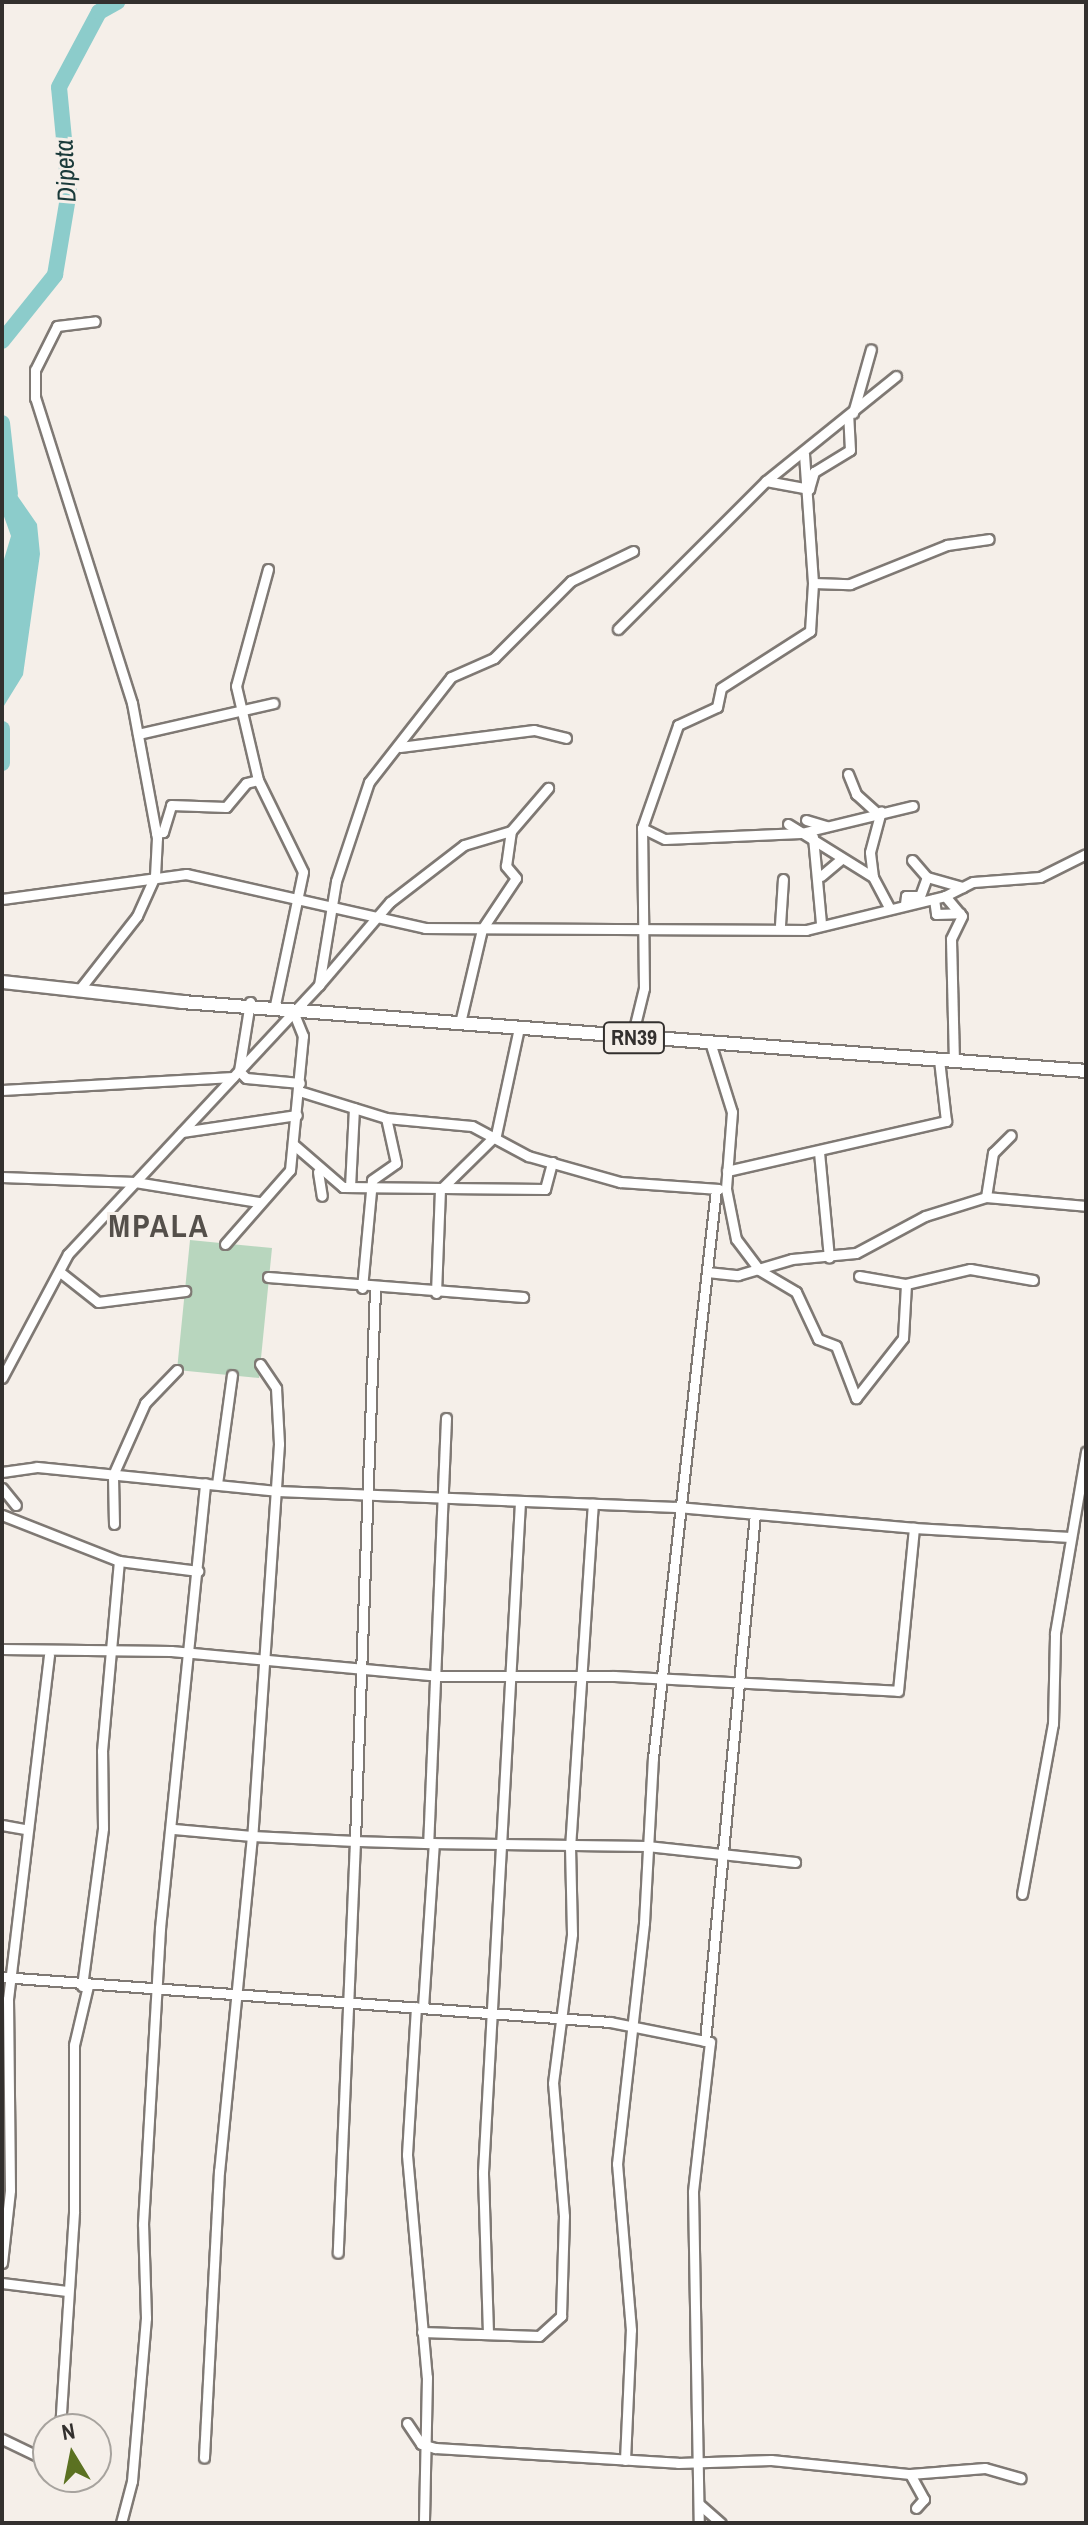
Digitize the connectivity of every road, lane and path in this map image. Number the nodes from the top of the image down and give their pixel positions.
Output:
1 (95, 321) dead end
2 (871, 349) dead end
3 (896, 376) dead end
4 (850, 414) junction
5 (804, 454) junction
6 (766, 481) junction
7 (809, 489) junction
8 (989, 539) dead end
9 (633, 551) dead end
10 (268, 569) dead end
11 (813, 583) junction
12 (618, 629) dead end
13 (274, 703) dead end
14 (242, 712) junction
15 (138, 734) junction
16 (566, 738) dead end
17 (397, 748) junction
18 (848, 774) dead end
19 (258, 780) junction
20 (548, 788) dead end
21 (913, 806) dead end
22 (878, 812) junction
23 (806, 820) dead end
24 (788, 824) dead end
25 (828, 826) junction
26 (642, 828) junction
27 (511, 831) junction
28 (156, 833) junction
29 (809, 835) junction
30 (1086, 854) edge
31 (841, 859) junction
32 (912, 860) dead end
33 (155, 876) junction
34 (821, 876) junction
35 (873, 877) junction
36 (927, 877) junction
37 (783, 879) dead end
38 (963, 887) junction
39 (299, 896) junction
40 (945, 896) junction
41 (2, 899) edge
42 (934, 899) junction
43 (905, 904) junction
44 (889, 907) junction
45 (331, 908) junction
46 (960, 913) junction
47 (371, 920) junction
48 (821, 924) junction
49 (780, 925) junction
50 (482, 929) junction
51 (643, 934) junction
52 (2, 982) edge
53 (319, 985) junction
54 (79, 990) junction
55 (250, 1002) junction
56 (275, 1005) junction
57 (292, 1009) junction
58 (460, 1023) junction
59 (519, 1028) junction
60 (632, 1037) junction
61 (710, 1042) junction
62 (939, 1060) junction
63 (954, 1061) junction
64 (1086, 1071) edge
65 (236, 1074) junction
66 (300, 1087) junction
67 (2, 1090) edge
68 (354, 1108) junction
69 (297, 1115) junction
70 (386, 1118) junction
71 (182, 1132) junction
72 (496, 1135) junction
73 (1011, 1135) dead end
74 (293, 1144) junction
75 (819, 1152) junction
76 (552, 1162) junction
77 (727, 1171) junction
78 (318, 1172) junction
79 (2, 1177) edge
80 (135, 1182) junction
81 (350, 1187) junction
82 (371, 1188) junction
83 (721, 1189) junction
84 (440, 1190) junction
85 (322, 1196) dead end
86 (986, 1197) junction
87 (258, 1202) junction
88 (1086, 1206) edge
89 (225, 1244) dead end
90 (829, 1258) junction
91 (759, 1270) junction
92 (60, 1272) junction
93 (707, 1272) junction
94 (859, 1276) dead end
95 (268, 1277) dead end
96 (1033, 1280) dead end
97 (906, 1284) junction
98 (362, 1288) junction
99 (375, 1289) junction
100 (185, 1291) dead end
101 (436, 1293) junction
102 (523, 1297) dead end
103 (260, 1364) dead end
104 (177, 1370) dead end
105 (232, 1375) dead end
106 (2, 1378) edge
107 (446, 1418) dead end
108 (1086, 1452) edge
109 (2, 1472) edge
110 (113, 1475) junction
111 (205, 1483) junction
112 (217, 1484) junction
113 (2, 1488) edge
114 (277, 1491) junction
115 (369, 1496) junction
116 (446, 1500) junction
117 (520, 1502) junction
118 (593, 1504) junction
119 (16, 1505) dead end
120 (684, 1508) junction
121 (755, 1514) junction
122 (2, 1515) edge
123 (114, 1524) dead end
124 (914, 1528) junction
125 (1070, 1537) junction
126 (119, 1561) junction
127 (198, 1571) junction
128 (2, 1649) edge
129 (114, 1651) junction
130 (49, 1655) junction
131 (190, 1656) junction
132 (266, 1663) junction
133 (361, 1667) junction
134 (510, 1674) junction
135 (440, 1676) junction
136 (583, 1678) junction
137 (663, 1680) junction
138 (735, 1682) junction
139 (2, 1825) edge
140 (24, 1829) junction
141 (174, 1829) junction
142 (252, 1836) junction
143 (355, 1841) junction
144 (431, 1843) junction
145 (571, 1845) junction
146 (647, 1846) junction
147 (504, 1848) junction
148 (719, 1858) junction
149 (795, 1862) dead end
150 (1022, 1894) dead end
151 (7, 1978) edge
152 (85, 1986) junction
153 (155, 1992) junction
154 (234, 1996) junction
155 (347, 2004) junction
156 (420, 2007) junction
157 (490, 2016) junction
158 (561, 2020) junction
159 (633, 2025) junction
160 (705, 2041) junction
161 (338, 2253) dead end
162 (2, 2263) edge
163 (2, 2283) edge
164 (67, 2291) junction
165 (422, 2332) junction
166 (488, 2333) junction
167 (61, 2413) edge
168 (407, 2423) dead end
169 (2, 2439) edge
170 (425, 2447) junction
171 (32, 2453) edge
172 (204, 2458) dead end
173 (625, 2460) junction
174 (695, 2462) junction
175 (910, 2474) junction
176 (1021, 2478) dead end
177 (699, 2504) junction
178 (916, 2508) dead end
179 (121, 2523) edge
180 (424, 2523) edge
181 (699, 2523) edge
182 (721, 2523) edge

1 - 15 street
2 - 4 street
3 - 4 street
4 - 5 street
4 - 7 street
5 - 6 street
5 - 7 street
6 - 7 street
6 - 12 street
7 - 11 street
8 - 11 street
9 - 17 street
10 - 14 street
11 - 26 street
13 - 14 street
14 - 15 street
14 - 19 street
15 - 28 street
16 - 17 street
17 - 45 street
18 - 22 street
19 - 28 street
19 - 39 street
20 - 27 street
21 - 22 street
22 - 25 street
22 - 35 street
23 - 25 street
24 - 29 street
25 - 29 street
26 - 29 street
26 - 51 street
27 - 47 street
27 - 50 street
28 - 33 street
29 - 31 street
29 - 34 street
30 - 38 street
31 - 34 street
31 - 35 street
32 - 36 street
33 - 39 street
33 - 41 street
33 - 54 street
34 - 48 street
35 - 44 street
36 - 38 street
36 - 43 street
37 - 49 street
38 - 40 street
39 - 45 street
39 - 56 street
40 - 42 street
40 - 46 street
42 - 43 street
42 - 46 street
43 - 44 street
44 - 48 street
45 - 47 street
45 - 53 street
46 - 63 street
47 - 50 street
47 - 53 street
48 - 49 street
49 - 51 street
50 - 51 street
50 - 58 street
51 - 60 street
52 - 54 highway, RN39
53 - 57 street
54 - 55 highway, RN39
55 - 56 highway, RN39
55 - 65 street
56 - 57 highway, RN39
57 - 58 highway, RN39
57 - 65 street
57 - 66 street
58 - 59 highway, RN39
59 - 60 highway, RN39
59 - 72 street
60 - 61 highway, RN39
61 - 62 highway, RN39
61 - 77 street
62 - 63 highway, RN39
62 - 75 street
63 - 64 highway, RN39
65 - 66 street
65 - 67 street
65 - 71 street
66 - 68 street
66 - 69 street
68 - 70 street
68 - 81 street
69 - 71 street
69 - 74 street
70 - 72 street
70 - 82 street
71 - 80 street
72 - 76 street
72 - 84 street
73 - 86 street
74 - 78 street
74 - 87 street
75 - 77 street
75 - 90 street
76 - 83 street
76 - 84 street
77 - 83 street
78 - 81 street
78 - 85 street
79 - 80 street
80 - 87 street
80 - 92 street
81 - 82 street
82 - 84 street
82 - 98 street
83 - 91 street
83 - 93 street
84 - 101 street
86 - 88 street
86 - 90 street
87 - 89 street
90 - 91 street
91 - 93 street
91 - 97 street
92 - 100 street
92 - 106 street
93 - 120 street
94 - 97 street
95 - 98 street
96 - 97 street
98 - 99 street
99 - 101 street
99 - 115 street
101 - 102 street
103 - 114 street
104 - 110 street
105 - 112 street
107 - 116 street
108 - 125 street
109 - 110 street
110 - 111 street
110 - 123 street
111 - 112 street
111 - 127 street
112 - 114 street
113 - 119 street
114 - 115 street
114 - 132 street
115 - 116 street
115 - 133 street
116 - 117 street
116 - 135 street
117 - 118 street
117 - 134 street
118 - 120 street
118 - 136 street
120 - 121 street
120 - 137 street
121 - 124 street
121 - 138 street
122 - 126 street
124 - 125 street
124 - 138 street
125 - 150 street
126 - 127 street
126 - 129 street
127 - 131 street
128 - 130 street
129 - 130 street
129 - 131 street
129 - 152 street
130 - 140 street
131 - 132 street
131 - 141 street
132 - 133 street
132 - 142 street
133 - 135 street
133 - 143 street
134 - 135 street
134 - 136 street
134 - 147 street
135 - 144 street
136 - 137 street
136 - 145 street
137 - 138 street
137 - 146 street
138 - 148 street
139 - 140 street
140 - 151 street
141 - 142 street
141 - 153 street
142 - 143 street
142 - 154 street
143 - 144 street
143 - 155 street
144 - 147 street
144 - 156 street
145 - 146 street
145 - 147 street
145 - 158 street
146 - 148 street
146 - 159 street
147 - 157 street
148 - 149 street
148 - 160 street
151 - 152 street
151 - 162 street
152 - 153 street
152 - 164 street
153 - 154 street
153 - 179 street
154 - 155 street
154 - 172 street
155 - 156 street
155 - 161 street
156 - 157 street
156 - 165 street
157 - 158 street
157 - 166 street
158 - 159 street
158 - 166 street
159 - 160 street
159 - 173 street
160 - 174 street
163 - 164 street
164 - 167 street
165 - 166 street
165 - 170 street
168 - 170 street
169 - 171 street
170 - 173 street
170 - 180 street
173 - 174 street
174 - 175 street
174 - 177 street
175 - 176 street
175 - 178 street
177 - 181 street
177 - 182 street

